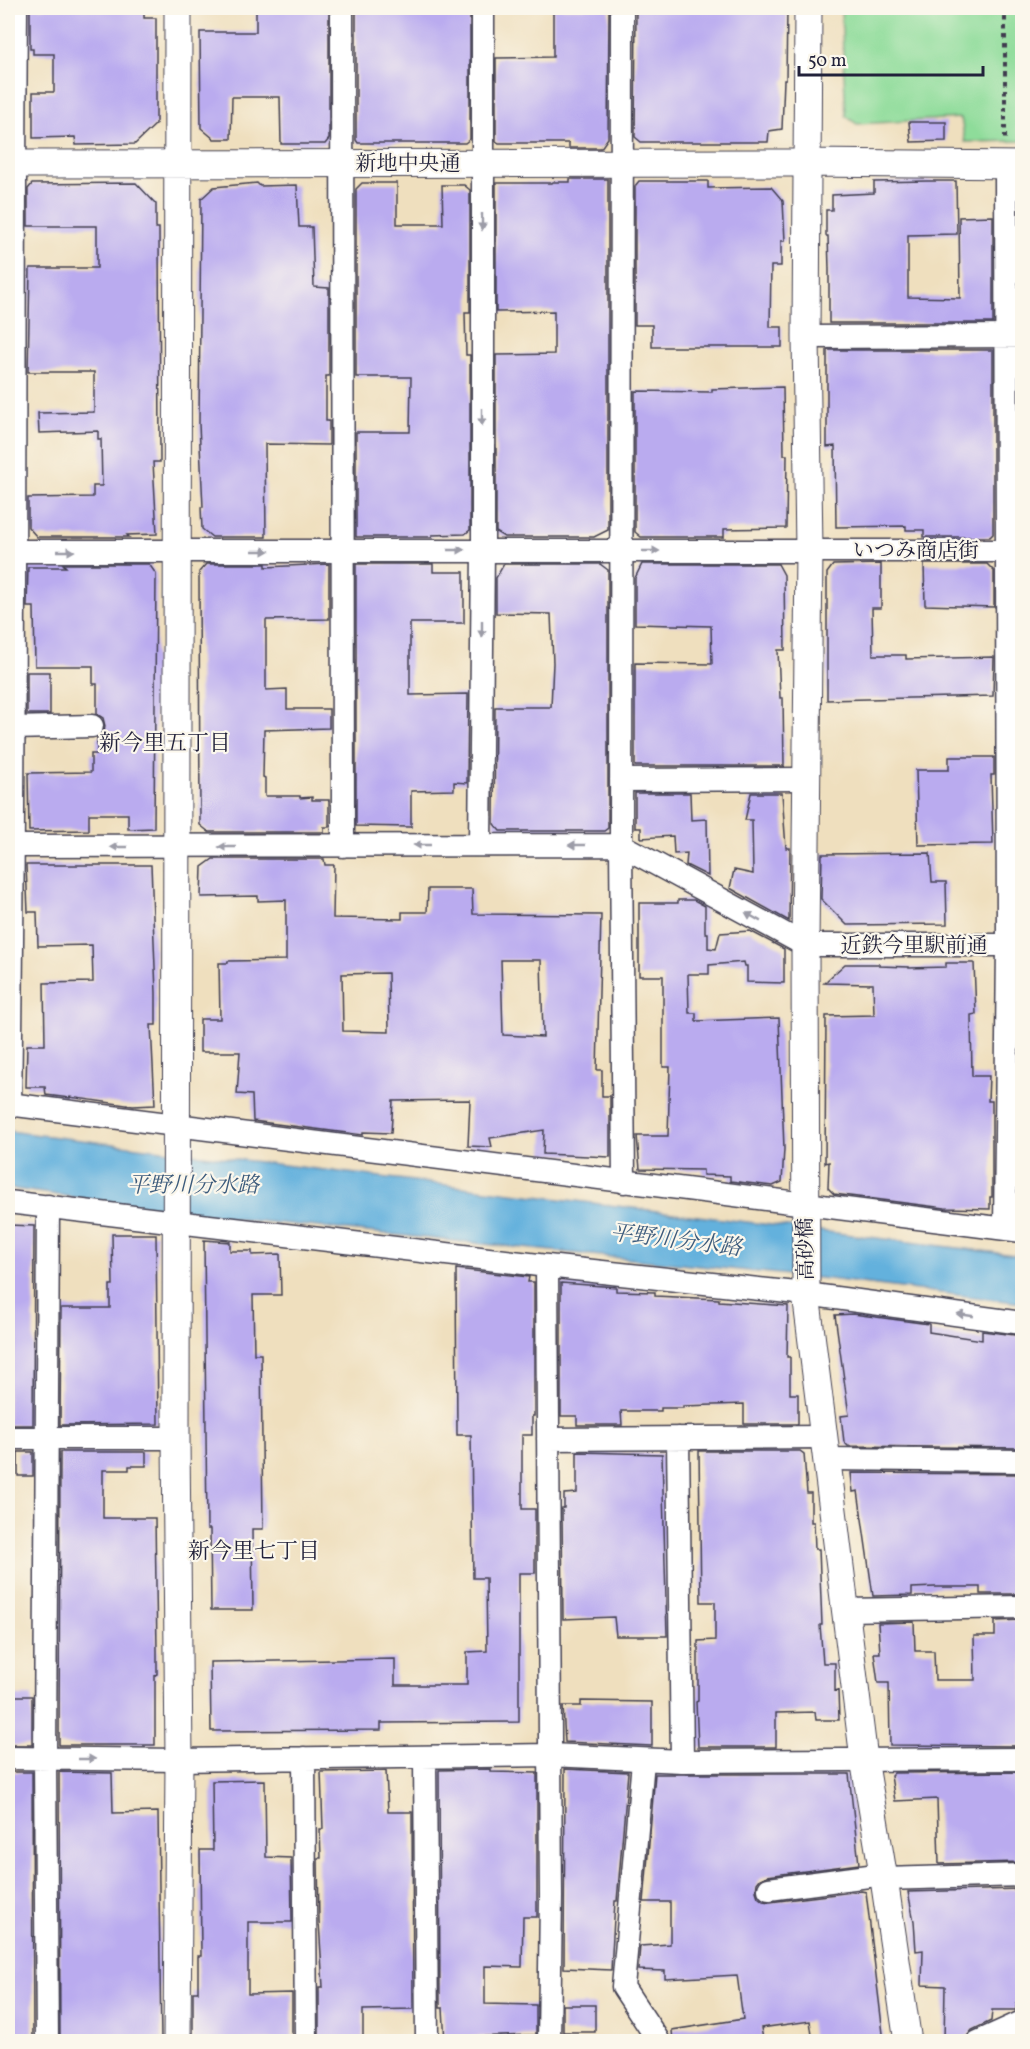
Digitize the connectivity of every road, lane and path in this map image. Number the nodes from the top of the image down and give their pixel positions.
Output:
1 (16, 8) edge
2 (178, 8) edge
3 (342, 8) edge
4 (483, 8) edge
5 (622, 8) edge
6 (808, 8) edge
7 (1005, 8) edge
8 (1011, 159) edge
9 (342, 163) junction
10 (482, 163) junction
11 (808, 163) junction
12 (11, 164) edge
13 (178, 164) junction
14 (621, 164) junction
15 (1015, 336) edge
16 (806, 337) junction
17 (483, 549) junction
18 (342, 550) junction
19 (809, 550) junction
20 (10, 551) edge
21 (177, 551) junction
22 (1015, 551) edge
23 (621, 552) junction
24 (1015, 669) edge
25 (92, 726) dead end
26 (14, 728) junction
27 (1014, 750) edge
28 (806, 779) junction
29 (621, 780) junction
30 (480, 845) junction
31 (621, 845) junction
32 (11, 846) edge
33 (343, 846) junction
34 (177, 847) junction
35 (805, 945) junction
36 (1015, 945) edge
37 (9, 1104) edge
38 (178, 1127) junction
39 (624, 1182) junction
40 (8, 1202) edge
41 (805, 1205) junction
42 (48, 1206) junction
43 (178, 1223) junction
44 (1014, 1230) edge
45 (547, 1266) junction
46 (806, 1294) junction
47 (1023, 1323) edge
48 (8, 1438) edge
49 (47, 1438) junction
50 (176, 1438) junction
51 (678, 1438) junction
52 (548, 1439) junction
53 (825, 1448) junction
54 (1023, 1461) edge
55 (1023, 1607) edge
56 (845, 1610) junction
57 (550, 1755) junction
58 (424, 1757) junction
59 (8, 1758) edge
60 (45, 1758) junction
61 (304, 1758) junction
62 (864, 1759) junction
63 (179, 1760) junction
64 (1023, 1760) edge
65 (643, 1761) junction
66 (682, 1761) junction
67 (1023, 1875) edge
68 (884, 1876) junction
69 (770, 1889) dead end
70 (1019, 2031) edge
71 (652, 2041) edge
72 (47, 2042) edge
73 (177, 2042) edge
74 (306, 2042) edge
75 (427, 2042) edge
76 (549, 2042) edge
77 (908, 2042) edge
78 (978, 2042) edge

1 - 12 street
2 - 13 street
3 - 9 street
4 - 10 street
5 - 14 street
6 - 11 street, 高砂橋
7 - 8 path
8 - 11 street, 新地中央通
8 - 15 street
9 - 10 street, 新地中央通
9 - 13 street, 新地中央通
9 - 18 street
10 - 14 street, 新地中央通
10 -> 17 street
11 - 14 street, 新地中央通
11 - 16 street, 高砂橋
12 - 13 street, 新地中央通
12 - 20 street
13 - 21 street
14 - 23 street
15 - 16 street
15 - 22 street
16 - 19 street, 高砂橋
18 -> 17 street, いつみ商店街
17 - 23 street, いつみ商店街
17 -> 30 street
21 -> 18 street, いつみ商店街
18 - 33 street
19 - 22 street, いつみ商店街
23 -> 19 street, いつみ商店街
19 - 28 street, 高砂橋
20 -> 21 street, いつみ商店街
20 - 26 street
21 - 34 street
22 - 24 street
23 - 29 street
24 - 27 street
25 - 26 street
26 - 32 street
27 - 36 street
28 - 29 street
28 - 35 street, 高砂橋
29 - 31 street
31 -> 30 street
30 -> 33 street
35 -> 31 street
31 - 39 street
34 -> 32 street
32 - 37 street
33 -> 34 street
34 - 38 street
35 - 36 street, 近鉄今里駅前通
35 - 41 street, 高砂橋
36 - 44 street
37 - 38 street
38 - 39 street
38 - 43 street
39 - 41 street
40 - 42 street
41 - 44 street
41 - 46 street, 高砂橋
42 - 43 street
42 - 49 street
43 - 45 street
43 - 50 street
45 - 46 street
45 - 52 street
47 -> 46 street
46 - 53 street, 高砂橋
48 - 49 street
49 - 50 street
49 - 60 street
50 - 63 street
51 - 52 street
51 - 53 street
51 - 66 street
52 - 57 street
53 - 54 street
53 - 56 street, 高砂橋
55 - 56 street
56 - 62 street, 高砂橋
57 - 58 street
57 - 65 street
57 - 76 street
58 - 61 street
58 - 75 street
59 - 60 street
60 -> 63 street
60 - 72 street
61 - 63 street
61 - 74 street
62 - 64 street
62 - 66 street
62 - 68 street, 高砂橋
63 - 73 street
65 - 66 street
65 - 71 street
67 - 68 street
68 - 69 street
68 - 77 street, 高砂橋
70 - 78 street

